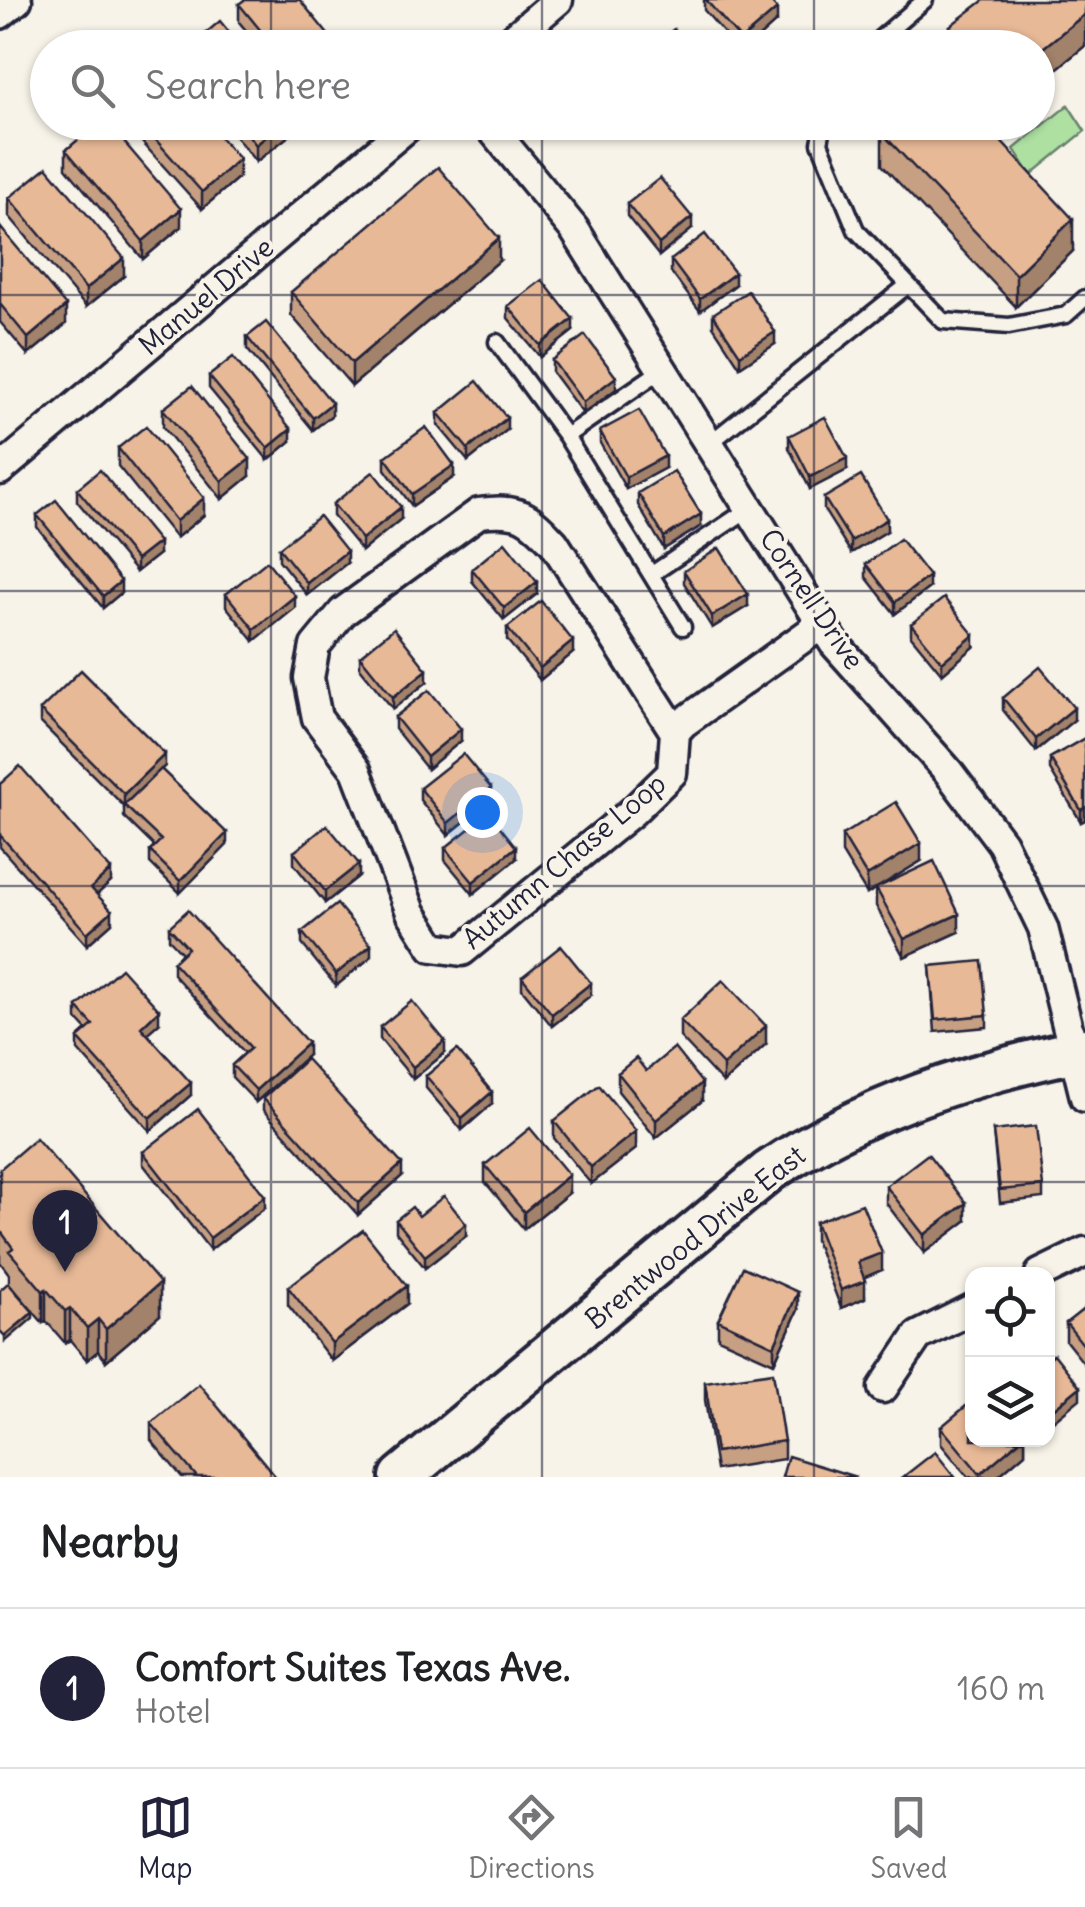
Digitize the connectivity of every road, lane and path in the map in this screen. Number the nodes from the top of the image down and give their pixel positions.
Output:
1 (17, 0) edge
2 (558, 0) edge
3 (925, 0) edge
4 (0, 14) edge
5 (523, 30) edge
6 (890, 30) edge
7 (392, 140) edge
8 (501, 140) edge
9 (821, 140) edge
10 (908, 285) junction
11 (1085, 298) edge
12 (497, 342) dead end
13 (664, 368) junction
14 (566, 436) junction
15 (710, 443) junction
16 (0, 470) edge
17 (750, 508) junction
18 (652, 574) junction
19 (822, 624) junction
20 (683, 627) dead end
21 (675, 732) junction
22 (1080, 1050) edge
23 (1085, 1097) edge
24 (1085, 1252) edge
25 (1054, 1267) edge
26 (965, 1312) edge
27 (883, 1388) dead end
28 (422, 1466) edge

1 - 4 street
2 - 5 street
3 - 6 lane
7 - 16 street, Manuel Drive
8 - 13 street, Cornell Drive
9 - 10 lane
10 - 11 lane
10 - 15 lane
12 - 14 lane
13 - 14 lane
13 - 15 street, Cornell Drive
14 - 18 lane
15 - 17 street, Cornell Drive
17 - 18 lane
17 - 19 street, Cornell Drive
18 - 20 lane
19 - 21 street
19 - 22 street, Cornell Drive
21 - 21 street, Autumn Chase Loop
22 - 23 street, Cornell Drive
22 - 28 street, Brentwood Drive East
24 - 25 street
26 - 27 street

